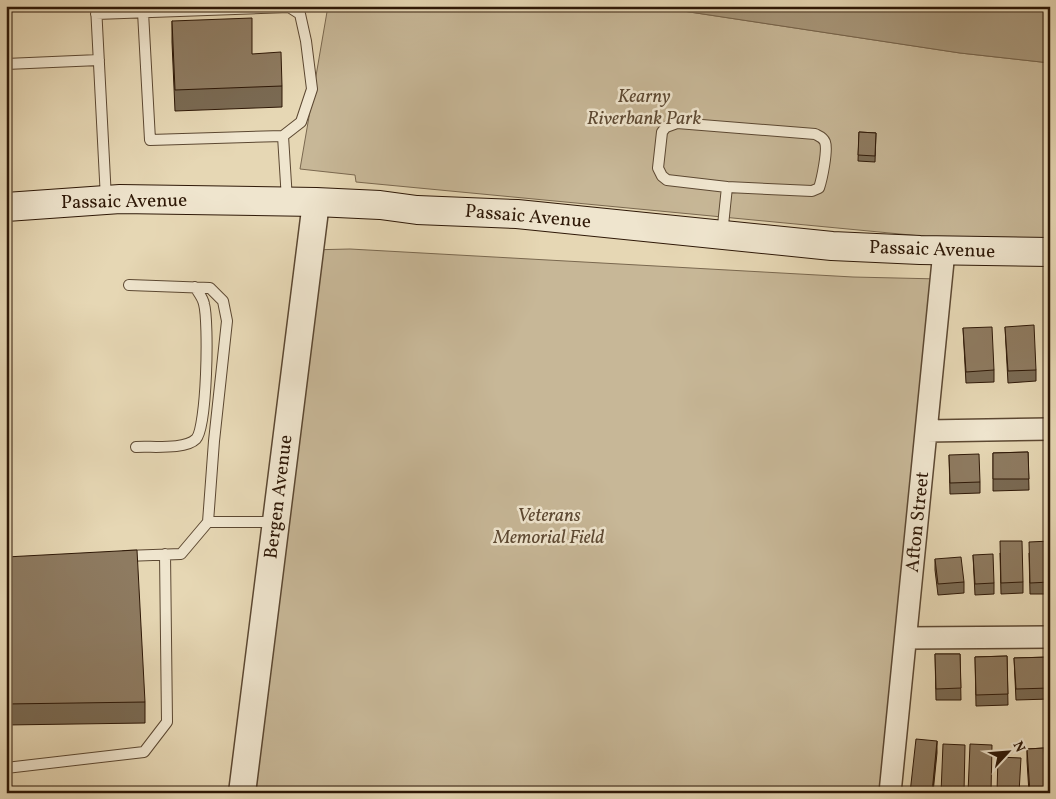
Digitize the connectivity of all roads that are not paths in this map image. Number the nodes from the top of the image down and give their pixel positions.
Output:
1 (96, 10) edge
2 (143, 12) junction
3 (99, 60) junction
4 (6, 64) edge
5 (283, 136) junction
6 (728, 187) junction
7 (106, 200) junction
8 (287, 202) junction
9 (316, 202) junction
10 (6, 206) edge
11 (722, 236) junction
12 (944, 251) junction
13 (1050, 252) edge
14 (129, 285) dead end
15 (195, 287) junction
16 (1050, 429) edge
17 (927, 431) junction
18 (136, 447) dead end
19 (208, 522) junction
20 (276, 522) junction
21 (166, 554) junction
22 (113, 556) edge
23 (1050, 636) edge
24 (906, 638) junction
25 (6, 768) edge
26 (242, 793) edge
27 (890, 793) edge

1 - 2 lane
1 - 3 lane
2 - 5 lane
2 - 5 lane
3 - 4 lane
3 - 7 lane
5 - 8 lane
6 - 6 lane
6 - 11 lane
7 - 8 main road, Passaic Avenue
7 - 10 main road, Passaic Avenue
8 - 9 main road, Passaic Avenue
9 - 11 main road, Passaic Avenue
9 - 20 street, Bergen Avenue
11 - 12 main road, Passaic Avenue
12 - 13 main road, Passaic Avenue
12 - 17 street, Afton Street
14 - 15 lane
15 - 18 lane
15 - 19 lane
16 - 17 street
17 - 24 street, Afton Street
19 - 20 lane
19 - 21 lane
20 - 26 street, Bergen Avenue
21 - 22 lane
21 - 25 lane
23 - 24 street
24 - 27 street, Afton Street

